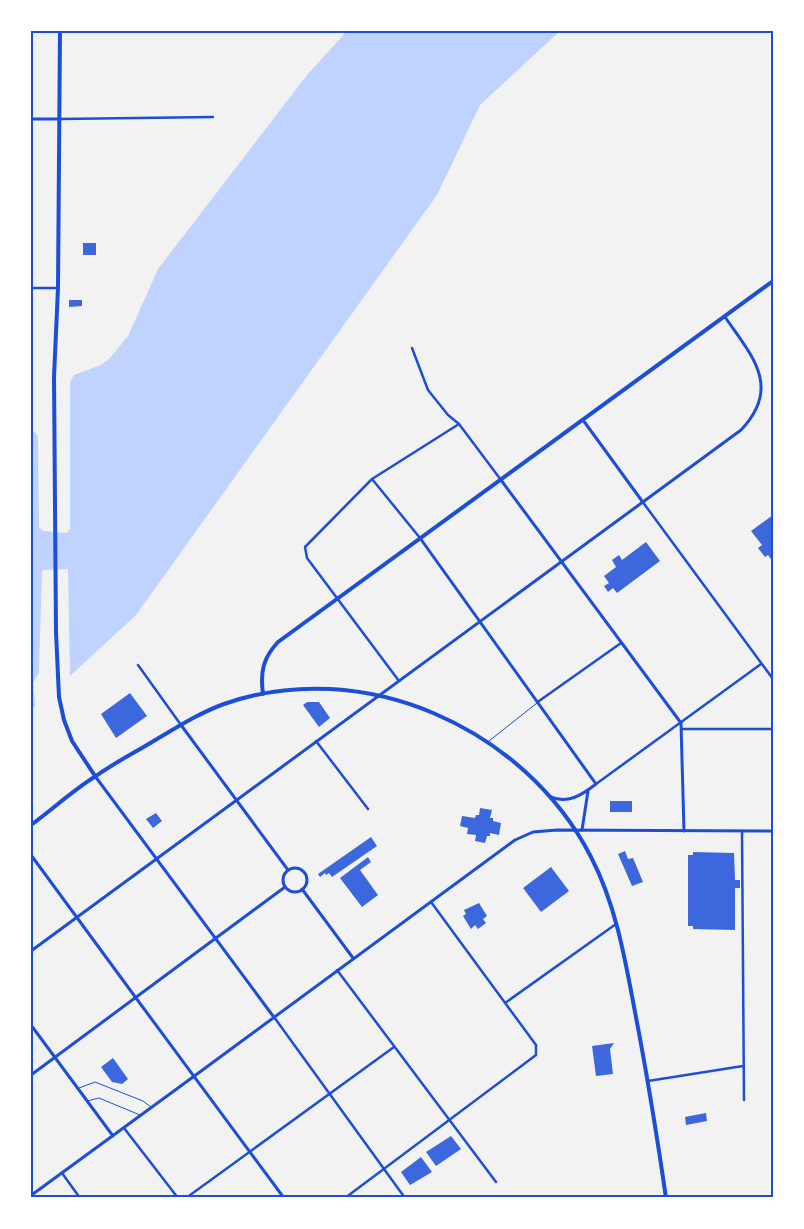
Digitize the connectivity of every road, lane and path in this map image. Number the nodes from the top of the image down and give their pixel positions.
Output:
1 (60, 31) edge
2 (213, 117) dead end
3 (31, 119) edge
4 (60, 119) junction
5 (773, 281) edge
6 (31, 288) edge
7 (58, 288) junction
8 (725, 317) junction
9 (412, 348) dead end
10 (582, 420) junction
11 (459, 424) junction
12 (372, 479) junction
13 (502, 480) junction
14 (642, 501) junction
15 (420, 538) junction
16 (562, 560) junction
17 (338, 600) junction
18 (480, 620) junction
19 (622, 642) junction
20 (761, 664) junction
21 (138, 665) dead end
22 (773, 678) edge
23 (399, 681) junction
24 (263, 694) junction
25 (378, 696) junction
26 (539, 701) junction
27 (681, 723) junction
28 (181, 724) junction
29 (682, 729) junction
30 (773, 729) edge
31 (316, 741) junction
32 (489, 741) junction
33 (96, 776) junction
34 (596, 784) junction
35 (588, 790) junction
36 (549, 796) junction
37 (237, 800) junction
38 (368, 809) dead end
39 (31, 825) edge
40 (580, 830) junction
41 (684, 831) junction
42 (742, 831) junction
43 (773, 831) edge
44 (31, 855) edge
45 (157, 858) junction
46 (288, 870) junction
47 (285, 887) junction
48 (302, 889) junction
49 (431, 901) junction
50 (76, 918) junction
51 (617, 923) junction
52 (216, 938) junction
53 (31, 951) edge
54 (353, 958) junction
55 (337, 970) junction
56 (136, 998) junction
57 (505, 1003) junction
58 (273, 1016) junction
59 (31, 1025) edge
60 (394, 1047) junction
61 (55, 1058) junction
62 (744, 1066) junction
63 (31, 1075) edge
64 (193, 1076) junction
65 (648, 1081) junction
66 (78, 1088) junction
67 (330, 1094) junction
68 (744, 1100) dead end
69 (87, 1101) junction
70 (151, 1108) junction
71 (140, 1116) junction
72 (449, 1120) junction
73 (124, 1128) junction
74 (113, 1136) junction
75 (249, 1152) junction
76 (385, 1169) junction
77 (62, 1173) junction
78 (496, 1182) dead end
79 (32, 1193) edge
80 (80, 1198) edge
81 (178, 1198) edge
82 (186, 1198) edge
83 (284, 1198) edge
84 (345, 1198) edge
85 (405, 1198) edge
86 (666, 1198) edge

1 - 4 main road
2 - 4 street
3 - 4 main road
4 - 7 main road
5 - 8 main road
6 - 7 street
7 - 33 main road
8 - 10 main road
8 - 14 main road
9 - 11 street
10 - 13 main road
10 - 14 main road
11 - 12 street
11 - 13 street
12 - 15 street
12 - 17 street
13 - 15 main road
13 - 16 main road
14 - 16 main road
14 - 20 street
15 - 17 main road
15 - 18 main road
16 - 18 main road
16 - 19 main road
17 - 23 street
17 - 24 main road
18 - 23 main road
18 - 26 main road
19 - 26 street
19 - 27 main road
20 - 22 street
20 - 27 street
21 - 28 street
23 - 25 main road
24 - 25 main road
24 - 28 main road
25 - 31 main road
25 - 32 main road
26 - 32 lane
26 - 34 main road
27 - 29 main road
27 - 34 street
28 - 33 main road
28 - 37 main road
29 - 30 street
29 - 41 main road
31 - 37 main road
31 - 38 street
32 - 36 main road
33 - 39 main road
33 - 45 main road
34 - 35 main road
35 - 36 main road
35 - 40 main road
36 - 40 main road
37 - 45 main road
37 - 46 main road
40 - 41 main road
40 - 49 main road
40 - 51 main road
41 - 42 main road
42 - 43 main road
42 - 62 street
44 - 50 main road
45 - 50 main road
45 - 52 main road
46 - 47 main road
46 - 48 main road
47 - 48 main road
47 - 52 main road
48 - 54 main road
49 - 54 main road
49 - 57 street
50 - 53 main road
50 - 56 main road
51 - 57 street
51 - 65 main road
52 - 56 main road
52 - 58 main road
54 - 55 main road
55 - 58 main road
55 - 60 street
56 - 61 main road
56 - 64 main road
57 - 72 street
58 - 64 main road
58 - 67 street
59 - 61 main road
60 - 67 street
60 - 72 street
61 - 63 main road
61 - 66 main road
62 - 65 street
62 - 68 street
64 - 70 main road
64 - 75 main road
65 - 86 main road
66 - 69 main road
66 - 70 lane
67 - 75 street
67 - 76 street
69 - 71 lane
69 - 74 main road
70 - 71 main road
71 - 73 main road
72 - 76 street
72 - 78 street
73 - 74 main road
73 - 81 street
74 - 77 main road
75 - 82 street
75 - 83 main road
76 - 84 street
76 - 85 street
77 - 79 main road
77 - 80 street

